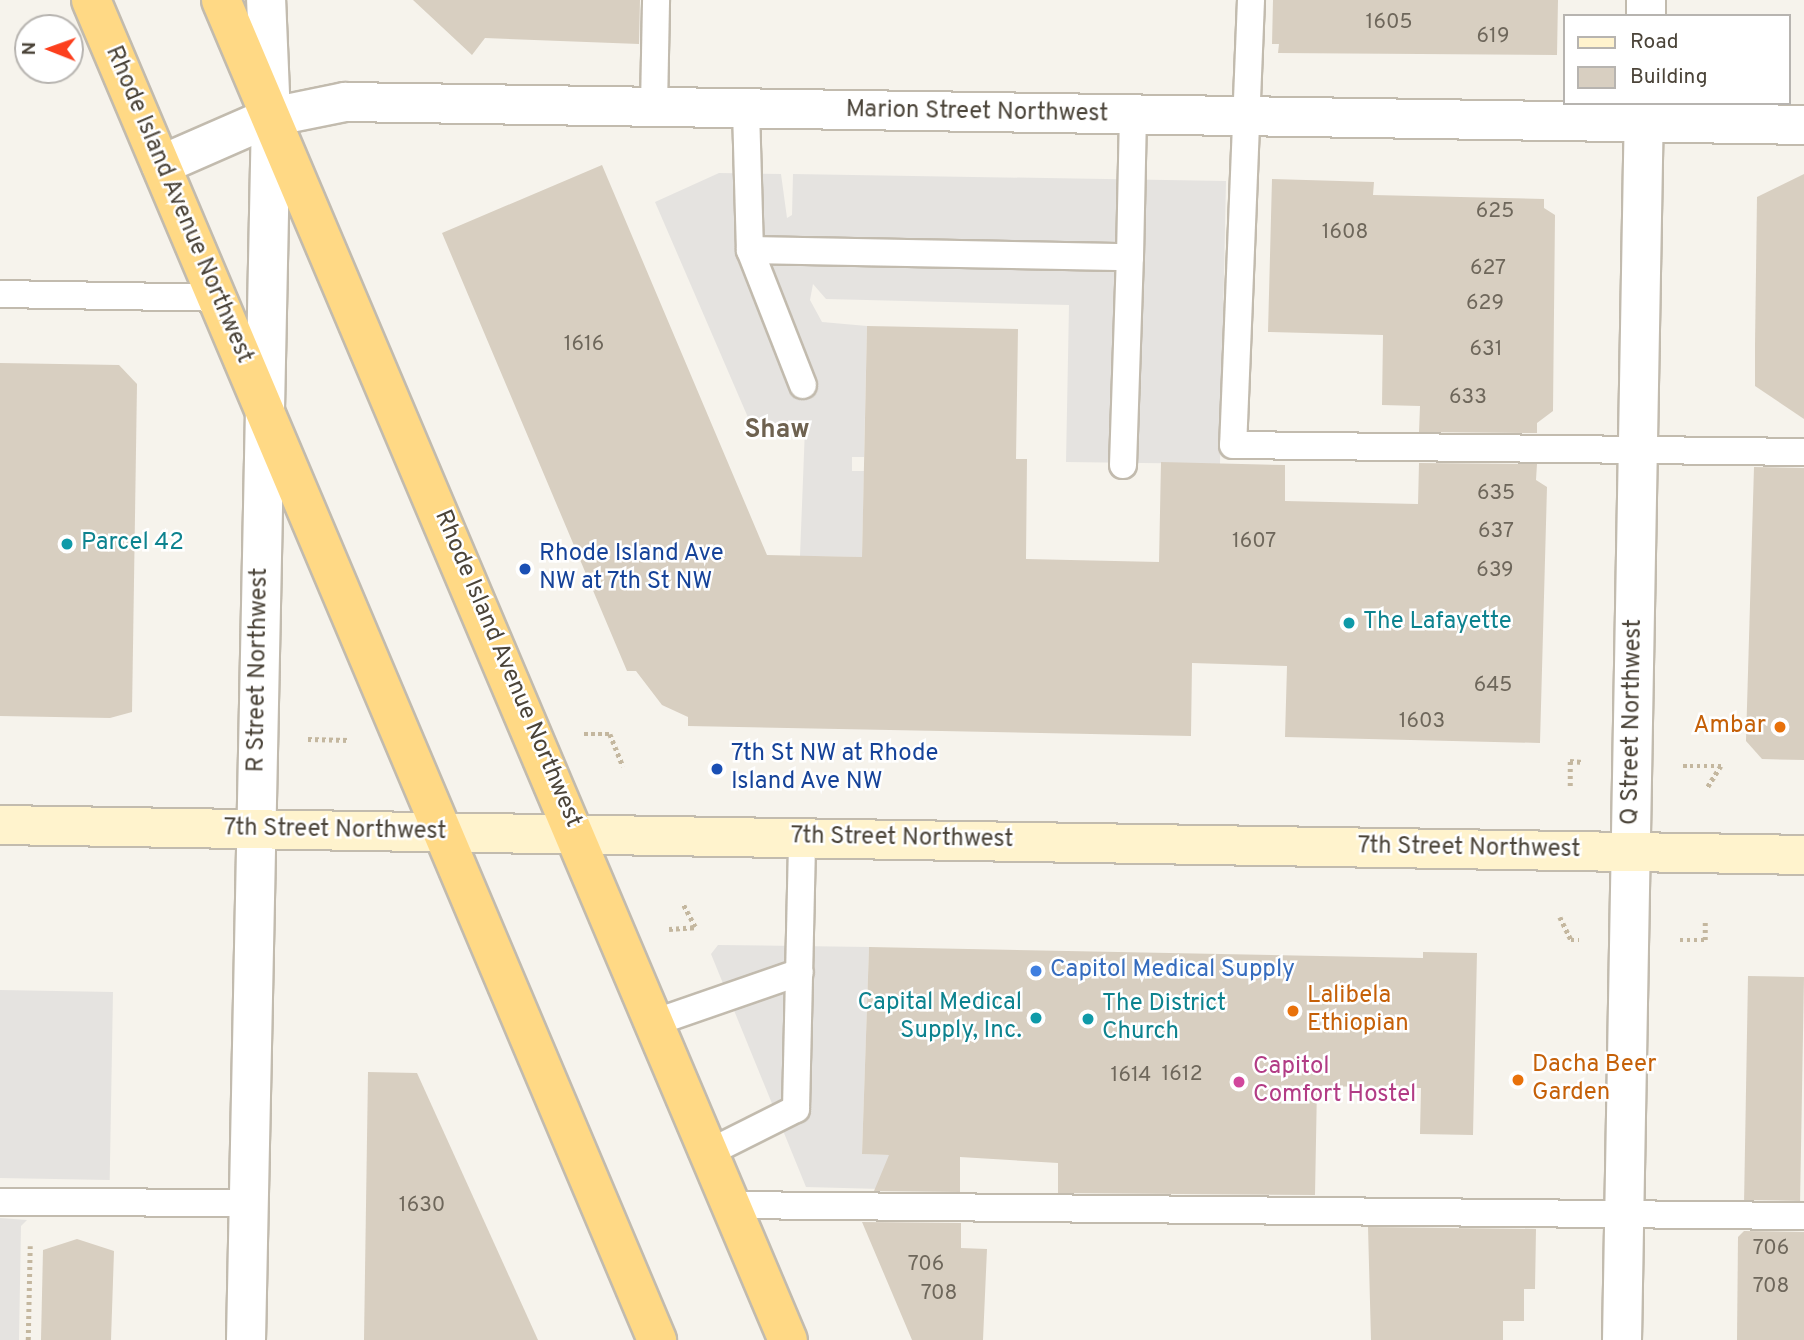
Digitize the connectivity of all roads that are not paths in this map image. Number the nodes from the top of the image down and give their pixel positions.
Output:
1 (91, 0) edge
2 (221, 0) edge
3 (266, 0) edge
4 (656, 0) edge
5 (1251, 0) edge
6 (654, 107) junction
7 (747, 109) junction
8 (1644, 113) edge
9 (1133, 115) junction
10 (271, 117) junction
11 (1251, 117) junction
12 (1804, 125) edge
13 (161, 165) junction
14 (750, 250) junction
15 (1130, 257) junction
16 (0, 294) edge
17 (219, 298) junction
18 (803, 385) dead end
19 (262, 401) junction
20 (1639, 450) junction
21 (1804, 452) edge
22 (1123, 465) dead end
23 (0, 825) edge
24 (256, 829) junction
25 (444, 833) junction
26 (579, 835) junction
27 (802, 837) junction
28 (1630, 852) junction
29 (1804, 855) edge
30 (800, 972) junction
31 (656, 1022) junction
32 (710, 1152) junction
33 (0, 1202) edge
34 (249, 1203) junction
35 (732, 1205) junction
36 (1625, 1215) junction
37 (1804, 1216) edge
38 (246, 1340) edge
39 (657, 1340) edge
40 (788, 1340) edge
41 (1622, 1340) edge

1 - 13 highway, Rhode Island Avenue Northwest
2 - 10 highway, Rhode Island Avenue Northwest
3 - 10 street, R Street Northwest
4 - 6 lane
5 - 11 lane
6 - 7 street, Marion Street Northwest
6 - 10 street, Marion Street Northwest
7 - 9 street, Marion Street Northwest
7 - 14 lane
8 - 11 street, Marion Street Northwest
8 - 12 street, Marion Street Northwest
8 - 20 street, Q Street Northwest
9 - 11 street, Marion Street Northwest
9 - 15 lane
10 - 13 street, Marion Street Northwest
10 - 19 street, R Street Northwest
10 - 26 highway, Rhode Island Avenue Northwest
11 - 20 lane
13 - 17 highway, Rhode Island Avenue Northwest
14 - 15 lane
14 - 18 lane
15 - 22 lane
16 - 17 lane
17 - 19 highway, Rhode Island Avenue Northwest
19 - 24 street, R Street Northwest
19 - 25 highway, Rhode Island Avenue Northwest
20 - 21 lane
20 - 28 street, Q Street Northwest
23 - 24 main road, 7th Street Northwest
24 - 25 main road, 7th Street Northwest
24 - 34 street, R Street Northwest
25 - 26 main road, 7th Street Northwest
25 - 39 highway, Rhode Island Avenue Northwest
26 - 27 main road, 7th Street Northwest
26 - 31 highway, Rhode Island Avenue Northwest
27 - 28 main road, 7th Street Northwest
27 - 30 lane
28 - 29 main road, 7th Street Northwest
28 - 36 street, Q Street Northwest
30 - 31 lane
30 - 32 lane
31 - 32 highway, Rhode Island Avenue Northwest
32 - 35 highway, Rhode Island Avenue Northwest
33 - 34 lane
34 - 38 street, R Street Northwest
35 - 36 lane
35 - 40 highway, Rhode Island Avenue Northwest
36 - 37 lane
36 - 41 street, Q Street Northwest

